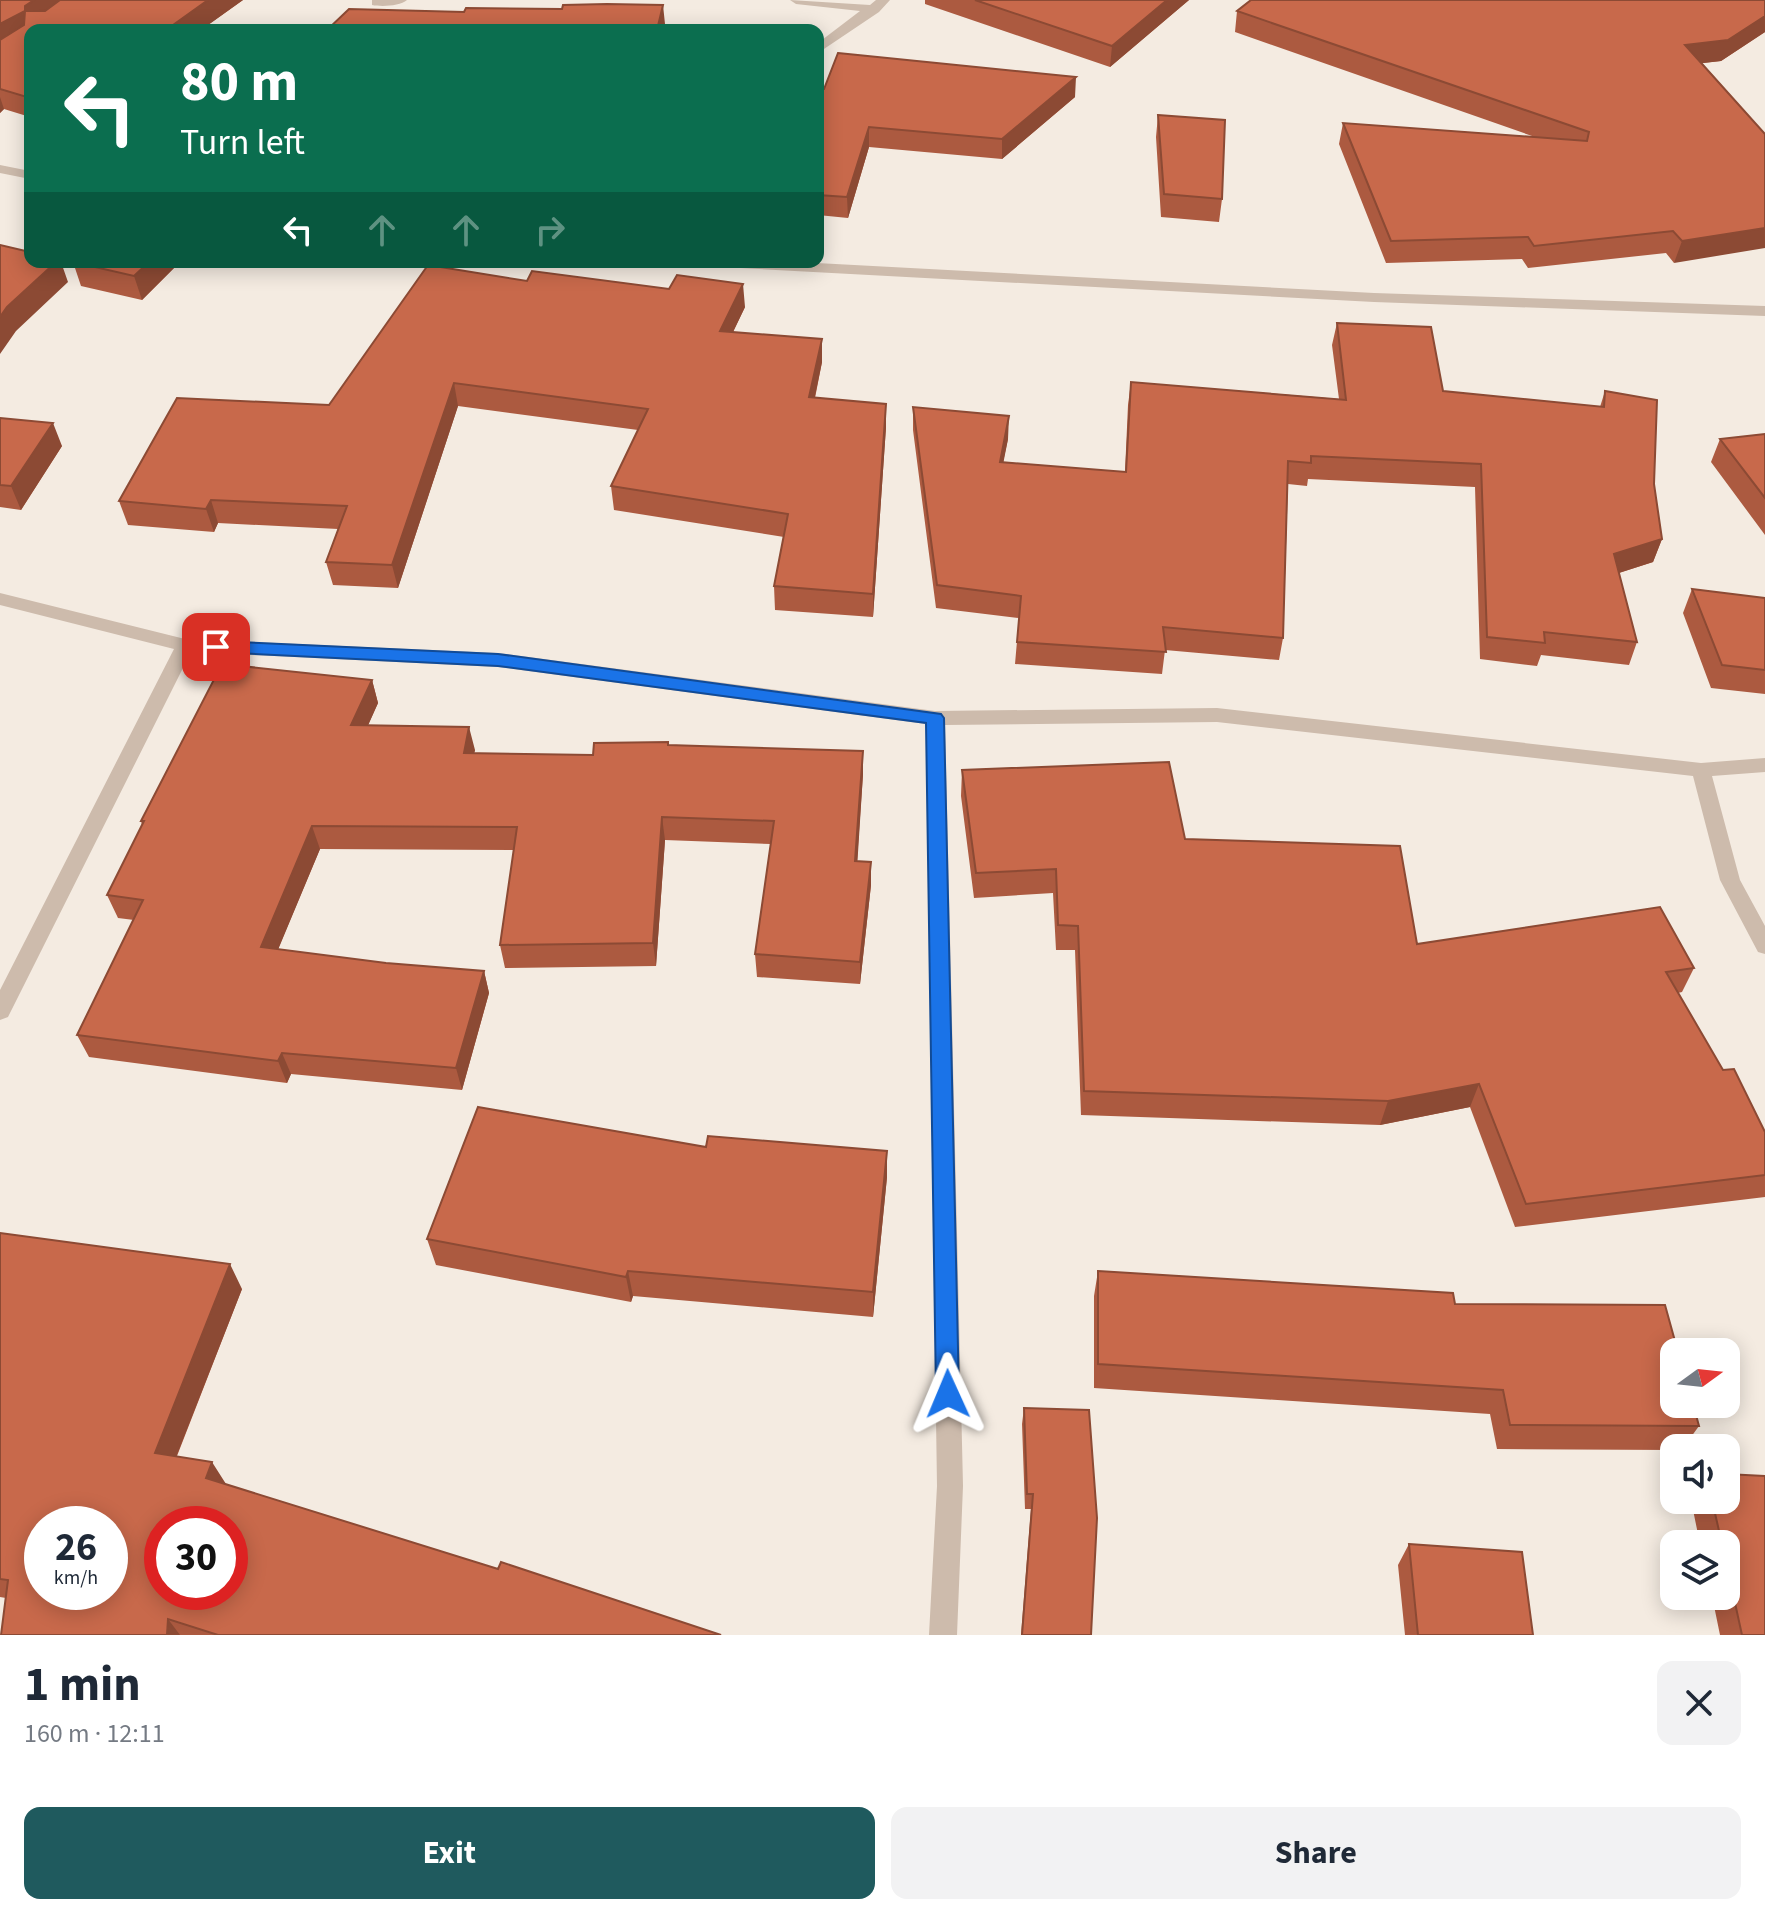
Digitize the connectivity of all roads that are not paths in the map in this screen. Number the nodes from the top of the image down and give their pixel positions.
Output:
1 (401, 0) edge
2 (796, 0) edge
3 (377, 2) edge
4 (879, 4) edge
5 (824, 45) edge
6 (0, 169) edge
7 (24, 174) edge
8 (824, 267) edge
9 (1765, 311) edge
10 (0, 599) edge
11 (185, 645) junction
12 (935, 718) junction
13 (1765, 765) edge
14 (1701, 770) junction
15 (1765, 946) edge
16 (0, 1011) edge
17 (943, 1635) edge

1 - 3 street
2 - 4 street
4 - 5 street
6 - 7 street
8 - 9 street
10 - 11 street
11 - 12 street
11 - 16 street
12 - 14 street
12 - 17 street
13 - 14 street
14 - 15 street

